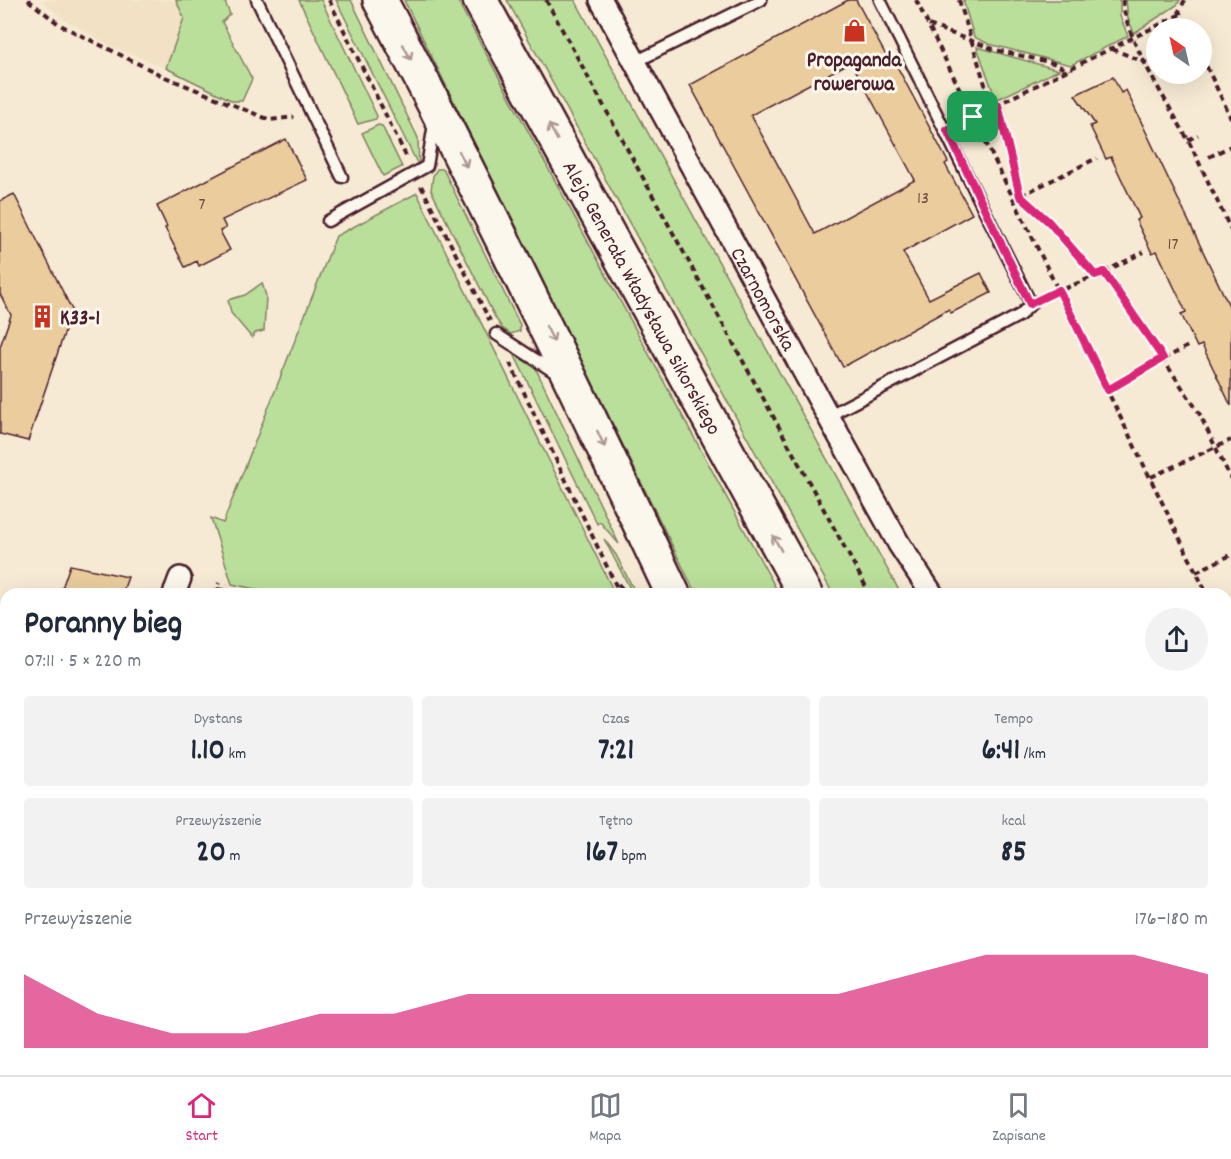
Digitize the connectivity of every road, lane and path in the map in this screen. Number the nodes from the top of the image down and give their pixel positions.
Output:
1 (28, 0) edge
2 (257, 0) edge
3 (329, 0) edge
4 (380, 0) edge
5 (480, 0) edge
6 (546, 0) edge
7 (601, 0) edge
8 (761, 0) edge
9 (880, 0) edge
10 (916, 0) edge
11 (959, 0) edge
12 (1123, 0) edge
13 (1185, 0) edge
14 (1181, 14) junction
15 (1183, 18) edge
16 (928, 25) junction
17 (1134, 38) junction
18 (972, 39) junction
19 (1111, 49) junction
20 (1146, 61) edge
21 (635, 62) junction
22 (1146, 63) edge
23 (1070, 71) junction
24 (1212, 78) edge
25 (1158, 84) edge
26 (998, 105) junction
27 (436, 107) junction
28 (992, 107) junction
29 (312, 115) junction
30 (973, 117) junction
31 (1231, 118) edge
32 (947, 130) junction
33 (1198, 135) dead end
34 (1188, 140) junction
35 (1231, 146) edge
36 (1209, 157) dead end
37 (1097, 158) dead end
38 (415, 174) junction
39 (342, 177) dead end
40 (1020, 196) junction
41 (1012, 200) junction
42 (328, 221) dead end
43 (1231, 230) edge
44 (1144, 252) dead end
45 (1104, 272) junction
46 (1095, 275) junction
47 (1059, 290) junction
48 (1030, 304) junction
49 (496, 334) junction
50 (1190, 345) dead end
51 (1163, 358) junction
52 (576, 386) junction
53 (1108, 390) junction
54 (828, 416) junction
55 (1231, 440) edge
56 (1216, 447) junction
57 (1151, 477) junction
58 (1231, 479) edge
59 (1231, 555) edge
60 (1197, 572) junction
61 (616, 581) junction
62 (219, 583) dead end
63 (227, 584) dead end
64 (217, 588) edge
65 (226, 588) edge
66 (618, 588) edge
67 (622, 588) edge
68 (670, 588) edge
69 (802, 588) edge
70 (867, 588) edge
71 (928, 588) edge
72 (1204, 588) edge

1 - 29 path
2 - 29 lane
3 - 38 path
4 -> 27 main road
69 -> 5 main road, Aleja Generała Władysława Sikorskiego
6 - 70 path
7 - 21 street, Czarnomorska
8 - 21 lane
9 - 32 lane
10 - 16 path
11 - 18 path
12 - 17 path
13 - 14 path
14 - 15 path
14 - 17 path
16 - 18 path
16 - 30 path
17 - 19 path
17 - 20 path
18 - 23 path
18 - 28 path
19 - 22 path
19 - 23 path
21 - 54 street, Czarnomorska
23 - 26 path
24 - 31 path
25 - 34 path
26 - 28 path
26 - 40 path
27 - 38 lane
27 -> 52 main road
28 - 30 path
29 - 39 lane
30 - 32 path
30 - 41 path
32 - 48 lane
33 - 34 path
34 - 43 path
35 - 36 path
37 - 40 path
38 - 42 lane
38 - 49 path
40 - 41 path
40 - 46 path
41 - 47 path
44 - 45 path
45 - 46 path
45 - 51 path
46 - 47 path
47 - 48 path
47 - 53 path
48 - 54 lane
49 - 52 lane
49 - 61 path
50 - 51 path
51 - 53 path
51 - 56 path
52 -> 68 main road
53 - 57 path
54 - 71 street, Czarnomorska
55 - 56 path
56 - 57 path
56 - 58 path
57 - 60 path
59 - 60 path
60 - 72 path
61 - 66 path
61 - 67 path
62 - 64 path
63 - 65 path

